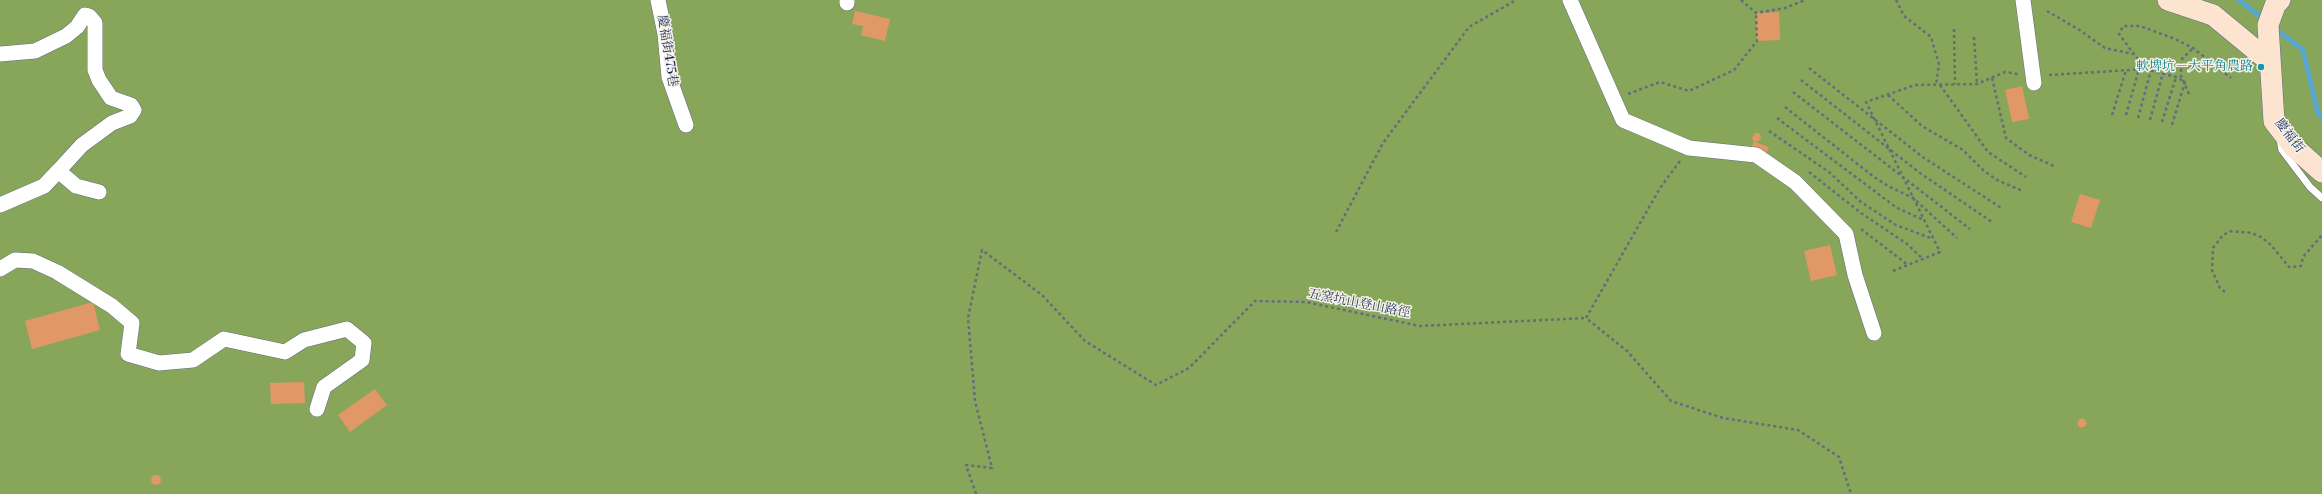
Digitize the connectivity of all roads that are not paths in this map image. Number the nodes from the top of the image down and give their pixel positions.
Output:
1 (658, 0) edge
2 (1570, 0) edge
3 (2023, 0) edge
4 (2168, 0) edge
5 (2273, 13) edge
6 (0, 54) edge
7 (2270, 62) junction
8 (2034, 80) road end
9 (2274, 121) junction
10 (686, 125) dead end
11 (60, 170) junction
12 (2322, 172) edge
13 (99, 192) dead end
14 (2322, 198) edge
15 (0, 206) edge
16 (0, 269) edge
17 (1874, 332) dead end
18 (317, 410) dead end

1 - 10 street, 慶福街475巷
2 - 17 street
3 - 8 street
4 - 7 street
5 - 7 street, 慶福街
6 - 11 street
7 - 9 street, 慶福街
9 - 12 street, 慶福街
9 - 14 lane
11 - 13 street
11 - 15 street
16 - 18 street

